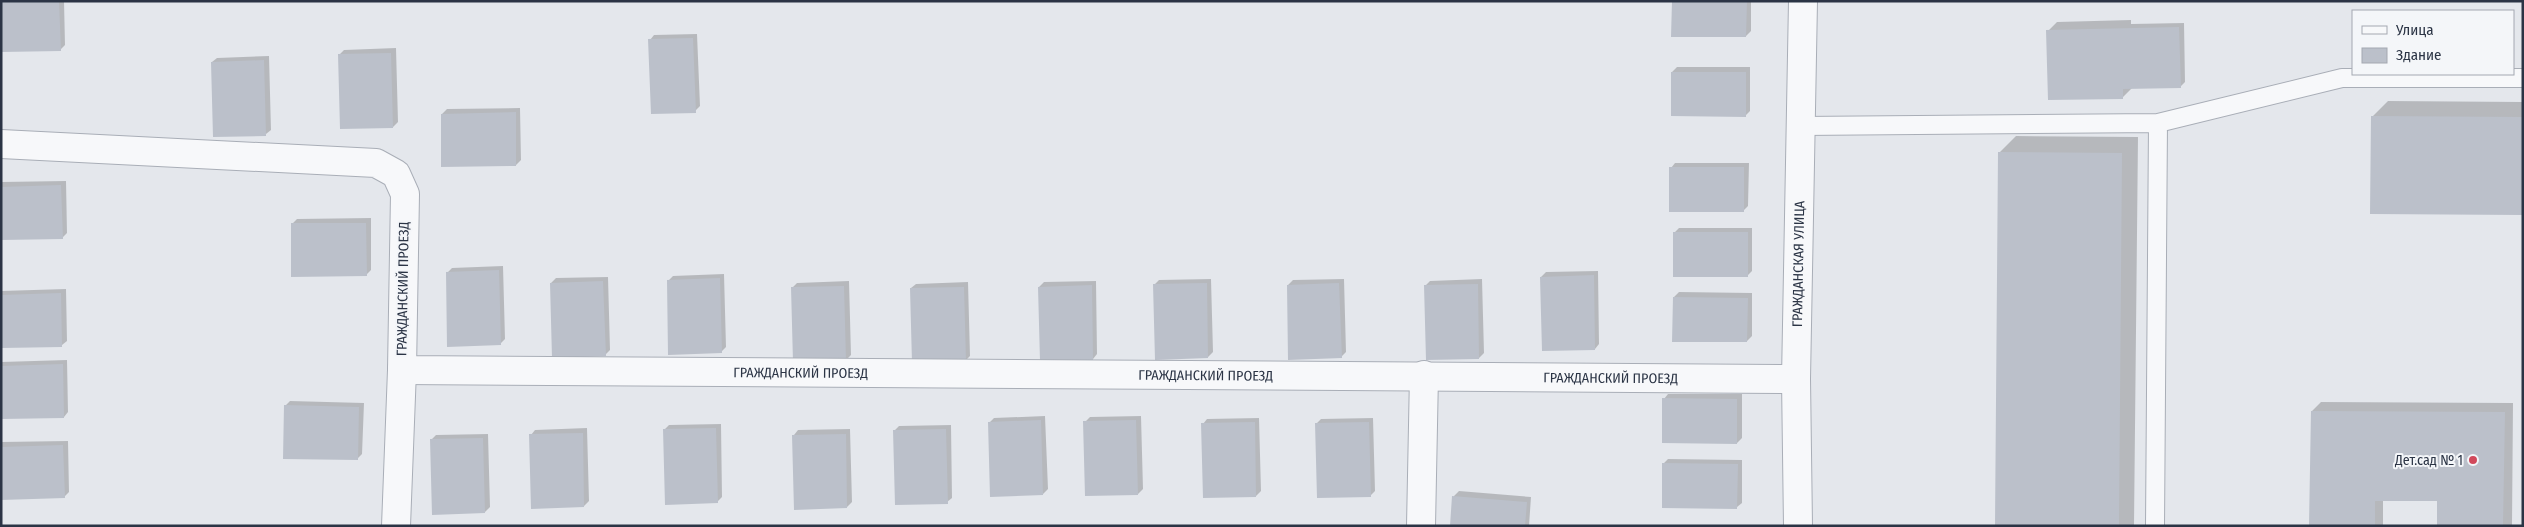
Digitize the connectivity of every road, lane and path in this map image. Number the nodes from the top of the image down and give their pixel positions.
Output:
1 (1803, 1) edge
2 (2523, 78) edge
3 (2158, 123) junction
4 (1801, 126) junction
5 (1, 144) edge
6 (402, 370) junction
7 (1424, 376) junction
8 (1796, 379) junction
9 (396, 526) edge
10 (1421, 526) edge
11 (1798, 526) edge
12 (2156, 526) edge

1 - 4 street, ГРАЖДАНСКАЯ УЛИЦА
2 - 3 lane
3 - 4 lane
3 - 12 lane
4 - 8 street, ГРАЖДАНСКАЯ УЛИЦА
5 - 6 street, ГРАЖДАНСКИЙ ПРОЕЗД
6 - 7 street, ГРАЖДАНСКИЙ ПРОЕЗД
6 - 9 street
7 - 8 street, ГРАЖДАНСКИЙ ПРОЕЗД
7 - 10 street
8 - 11 street, ГРАЖДАНСКАЯ УЛИЦА

